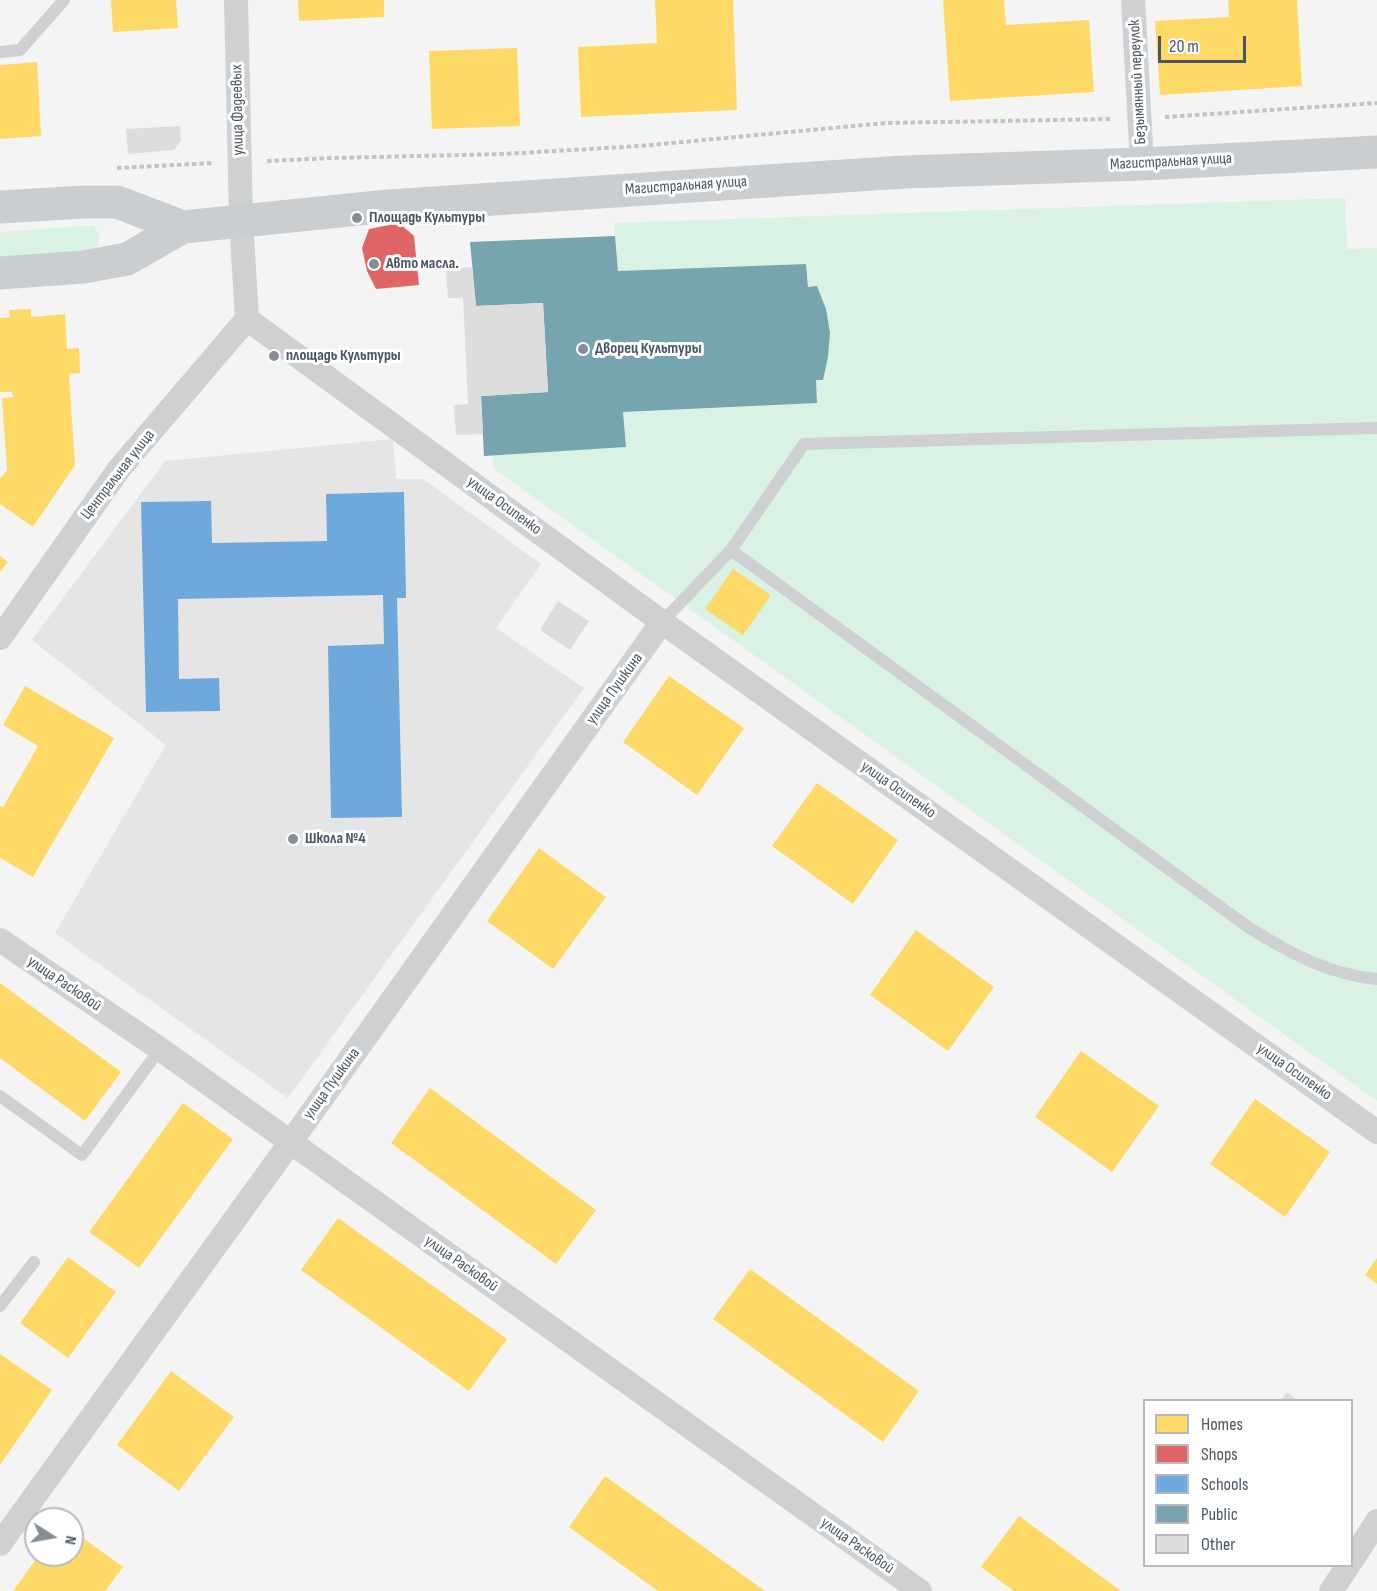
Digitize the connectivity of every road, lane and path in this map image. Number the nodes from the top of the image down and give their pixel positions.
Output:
1 (64, 0) edge
2 (236, 0) edge
3 (1133, 0) edge
4 (0, 51) edge
5 (1377, 103) edge
6 (1140, 119) junction
7 (1377, 152) edge
8 (240, 162) junction
9 (1142, 164) junction
10 (114, 168) dead end
11 (0, 207) edge
12 (241, 220) junction
13 (183, 226) junction
14 (0, 273) edge
15 (247, 319) junction
16 (1377, 428) edge
17 (731, 550) junction
18 (662, 622) junction
19 (0, 638) edge
20 (0, 940) edge
21 (1377, 979) edge
22 (160, 1049) junction
23 (0, 1096) edge
24 (1377, 1132) edge
25 (290, 1143) junction
26 (34, 1262) dead end
27 (0, 1306) edge
28 (1377, 1521) edge
29 (0, 1544) edge
30 (1353, 1558) edge
31 (1347, 1567) edge
32 (920, 1591) edge
33 (1331, 1591) edge

1 - 4 lane
2 - 8 street, улица Фадеевых
3 - 6 street, Безымянный переулок
5 - 6 path
6 - 8 path
6 - 9 street, Безымянный переулок
7 - 9 main road, Магистральная улица
8 - 10 path
8 - 12 street, улица Фадеевых
9 - 12 main road, Магистральная улица
11 - 13 main road, Магистральная улица
12 - 13 main road, Магистральная улица
12 - 15 street
13 - 14 main road
15 - 18 street, улица Осипенко
15 - 19 street, Центральная улица
16 - 17 lane
17 - 18 lane
17 - 21 lane
18 - 24 street, улица Осипенко
18 - 25 street, улица Пушкина
20 - 22 street, улица Расковой
22 - 23 lane
22 - 25 street, улица Расковой
25 - 29 street, улица Пушкина
25 - 32 street, улица Расковой
26 - 27 lane
28 - 30 street
31 - 33 street

